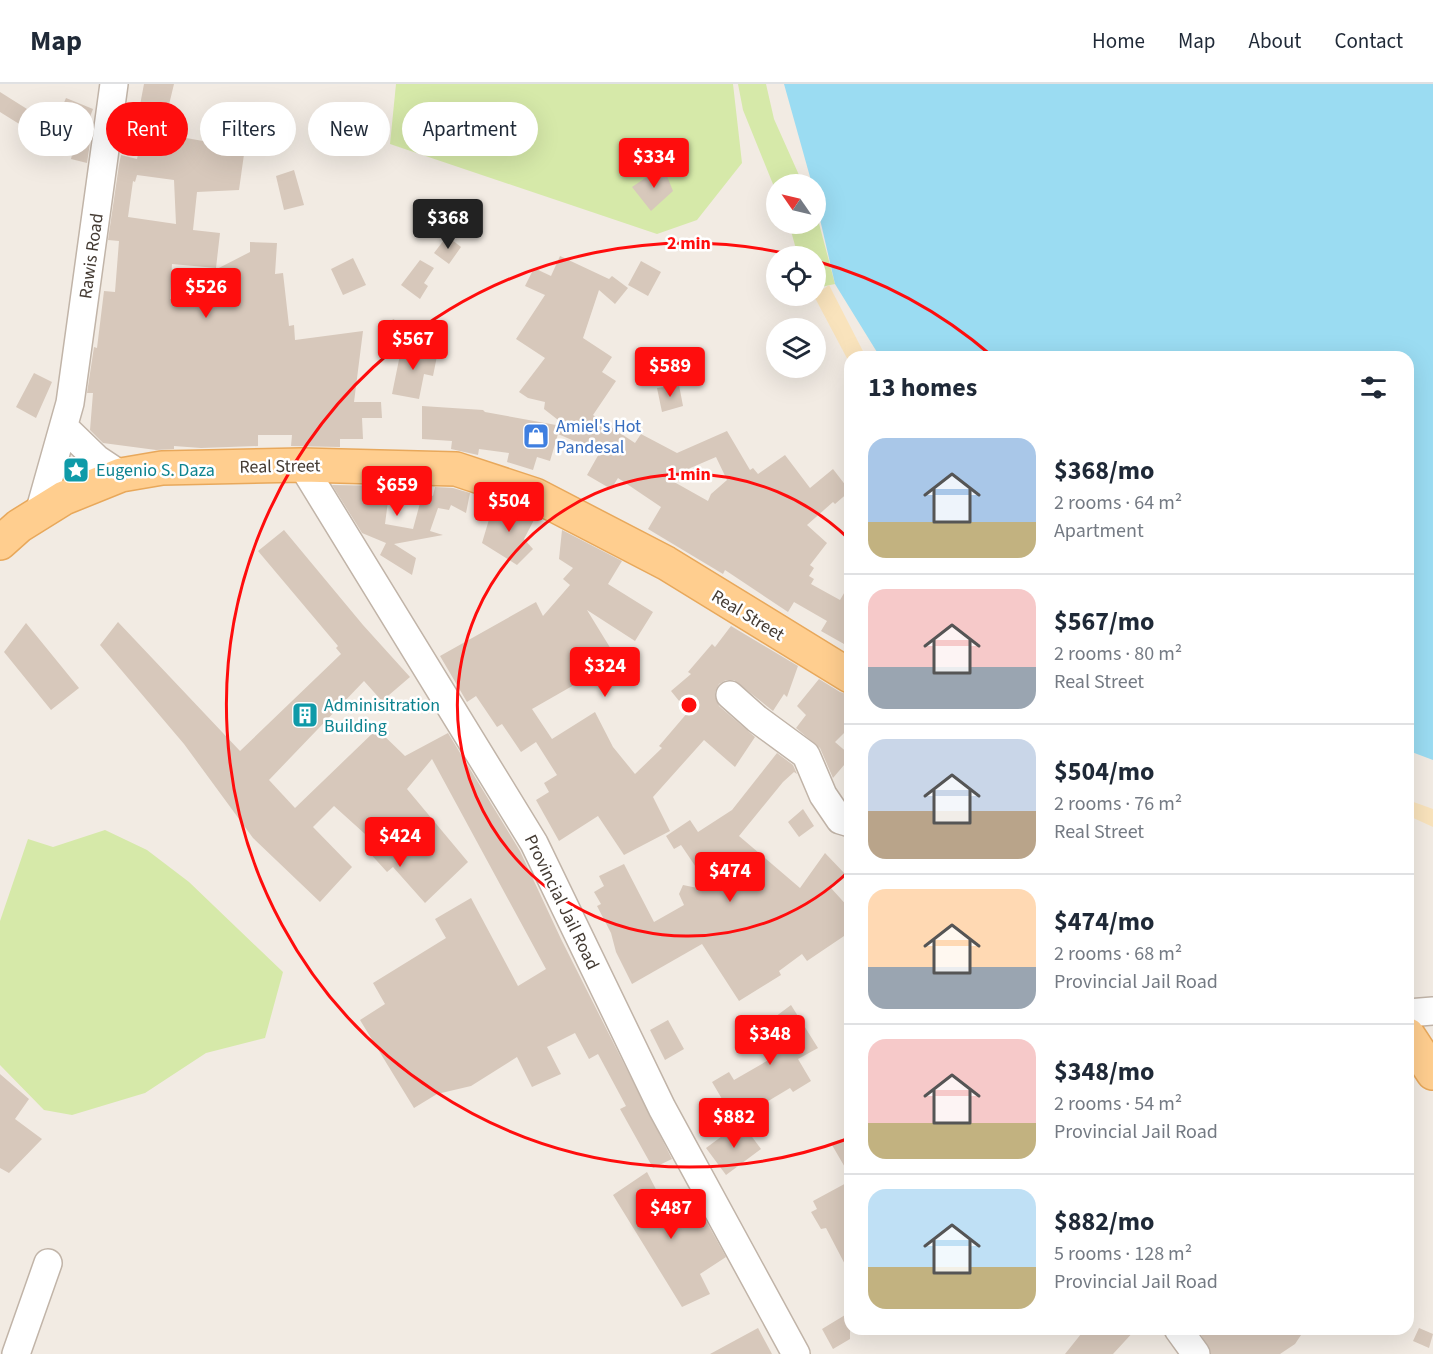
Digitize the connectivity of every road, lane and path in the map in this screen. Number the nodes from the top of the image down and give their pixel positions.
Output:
1 (114, 84) edge
2 (65, 428) junction
3 (302, 465) junction
4 (121, 475) junction
5 (39, 513) junction
6 (0, 543) edge
7 (844, 672) edge
8 (729, 695) dead end
9 (844, 822) edge
10 (1433, 1011) edge
11 (1414, 1013) edge
12 (1414, 1044) edge
13 (1433, 1072) edge
14 (48, 1263) dead end
15 (1182, 1335) edge
16 (16, 1354) edge
17 (796, 1354) edge
18 (1196, 1354) edge

1 - 2 street, Rawis Road
2 - 4 street
2 - 5 street, Rawis Road
3 - 4 main road, Real Street
3 - 7 main road, Real Street
3 - 17 street, Provincial Jail Road
4 - 5 main road, Real Street
5 - 6 main road, Real Street
8 - 9 street
10 - 11 street
12 - 13 main road
14 - 16 street
15 - 18 street

